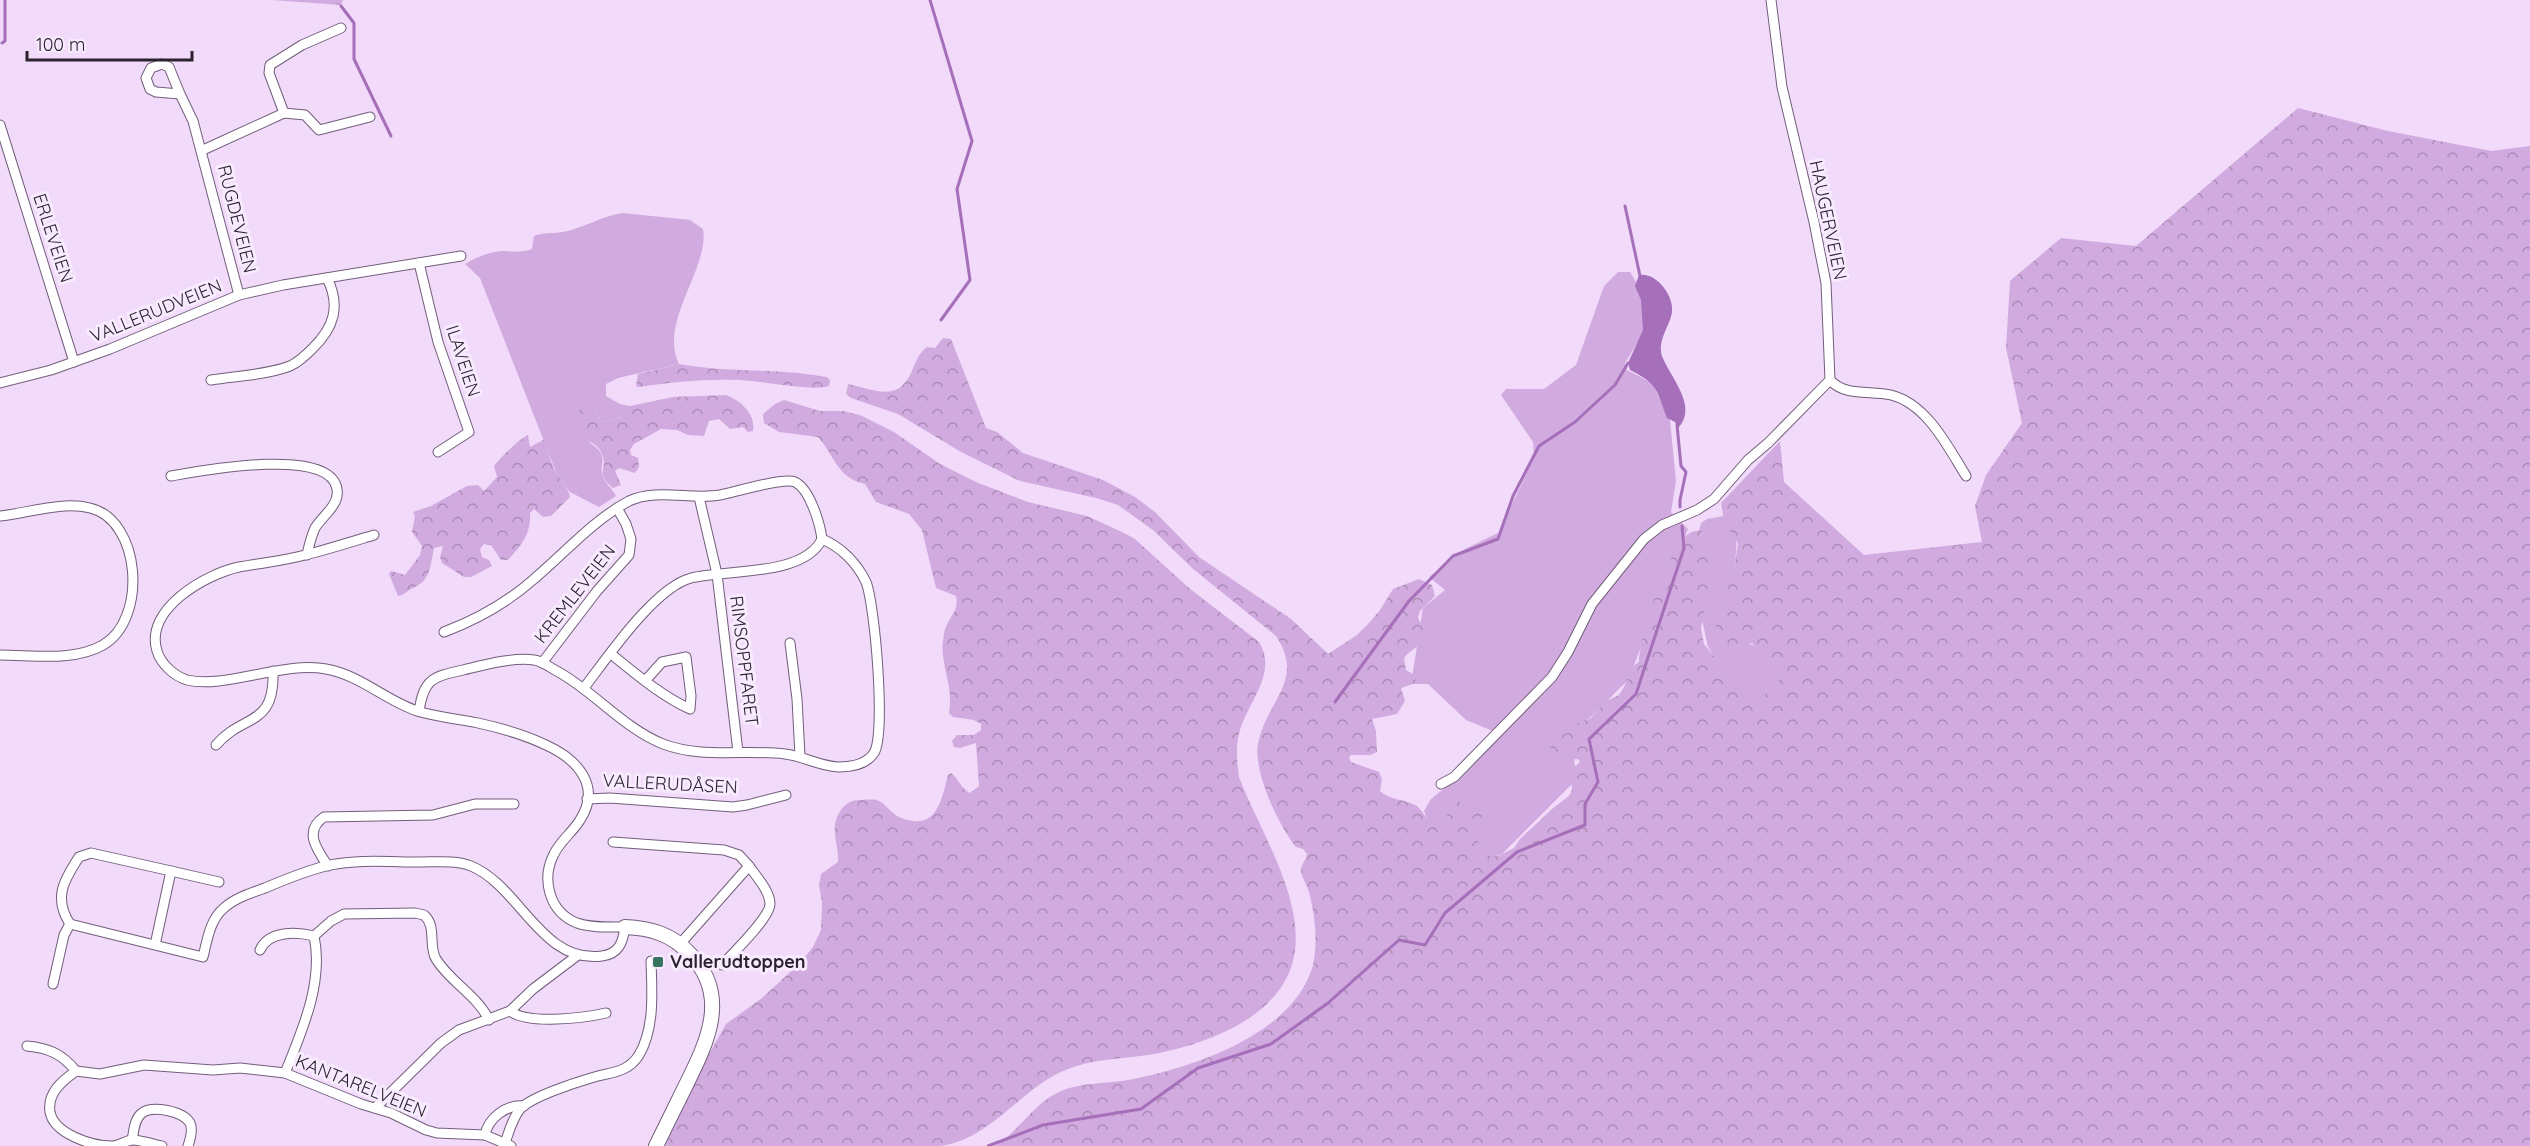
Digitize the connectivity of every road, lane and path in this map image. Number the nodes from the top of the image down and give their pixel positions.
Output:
1 (1771, 0) edge
2 (341, 28) dead end
3 (180, 94) dead end
4 (284, 112) junction
5 (370, 117) dead end
6 (0, 125) edge
7 (203, 150) junction
8 (461, 256) dead end
9 (419, 263) junction
10 (327, 278) junction
11 (239, 295) junction
12 (74, 362) junction
13 (211, 380) dead end
14 (1830, 380) junction
15 (0, 383) edge
16 (438, 452) dead end
17 (1966, 476) dead end
18 (171, 477) dead end
19 (699, 497) junction
20 (617, 508) junction
21 (0, 516) edge
22 (374, 535) dead end
23 (822, 539) junction
24 (307, 555) junction
25 (717, 574) junction
26 (444, 632) dead end
27 (790, 643) dead end
28 (611, 654) junction
29 (0, 655) edge
30 (542, 663) junction
31 (273, 671) junction
32 (645, 681) junction
33 (584, 688) junction
34 (418, 711) junction
35 (216, 745) dead end
36 (738, 752) junction
37 (800, 756) junction
38 (1442, 784) dead end
39 (786, 795) dead end
40 (587, 799) junction
41 (514, 804) dead end
42 (613, 842) dead end
43 (328, 866) junction
44 (749, 866) junction
45 (171, 871) junction
46 (219, 882) dead end
47 (70, 924) junction
48 (625, 927) junction
49 (314, 936) junction
50 (680, 944) junction
51 (155, 945) junction
52 (260, 950) dead end
53 (578, 955) junction
54 (651, 961) dead end
55 (722, 965) dead end
56 (53, 984) dead end
57 (510, 1011) junction
58 (606, 1013) dead end
59 (489, 1020) junction
60 (27, 1046) dead end
61 (76, 1071) junction
62 (285, 1073) junction
63 (524, 1106) junction
64 (375, 1108) junction
65 (485, 1135) junction
66 (132, 1140) junction
67 (508, 1144) edge
68 (162, 1146) edge
69 (188, 1146) edge
70 (656, 1146) edge

1 - 14 street, HAUGERVEIEN
2 - 4 street
3 - 7 street, RUGDEVEIEN
4 - 5 street
4 - 7 street, RUGDEVEIEN
6 - 12 street, ERLEVEIEN
7 - 11 street, RUGDEVEIEN
8 - 9 street, VALLERUDVEIEN
9 - 10 street, VALLERUDVEIEN
9 - 16 street, ILAVEIEN
10 - 11 street, VALLERUDVEIEN
10 - 13 street
11 - 12 street, VALLERUDVEIEN
12 - 15 street, VALLERUDVEIEN
14 - 17 street
14 - 38 street
18 - 24 street
19 - 20 street, KREMLEVEIEN
19 - 23 street, KREMLEVEIEN
19 - 25 street, RIMSOPPFARET
20 - 26 street, KREMLEVEIEN
20 - 30 street, KREMLEVEIEN
21 - 29 street
22 - 24 street, VALLERUDÅSEN
23 - 25 street, RIMSOPPFARET
23 - 37 street
24 - 31 street, VALLERUDÅSEN
25 - 28 street, RIMSOPPFARET
25 - 36 street, RIMSOPPFARET
27 - 37 street
28 - 32 street
28 - 33 street, RIMSOPPFARET
30 - 33 street
30 - 34 street, KREMLEVEIEN
31 - 34 street, VALLERUDÅSEN
31 - 35 street
32 - 32 street
33 - 36 street
34 - 40 street, VALLERUDÅSEN
36 - 37 street
39 - 40 street, VALLERUDÅSEN
40 - 48 street, VALLERUDÅSEN
41 - 43 street
42 - 44 street
43 - 51 street
43 - 53 street
44 - 50 street
44 - 55 street
45 - 46 street
45 - 47 street
45 - 51 street
47 - 51 street
47 - 56 street
48 - 50 street, VALLERUDÅSEN
48 - 53 street
49 - 52 street
49 - 59 street
49 - 62 street
50 - 70 street, VALLERUDÅSEN
53 - 57 street
54 - 63 street
57 - 58 street
57 - 59 street
59 - 64 street
60 - 61 street
61 - 62 street, KANTARELVEIEN
61 - 66 street
62 - 64 street, KANTARELVEIEN
63 - 65 street
63 - 67 street
64 - 65 street, KANTARELVEIEN
65 - 67 street, KANTARELVEIEN
66 - 68 street
66 - 69 street

